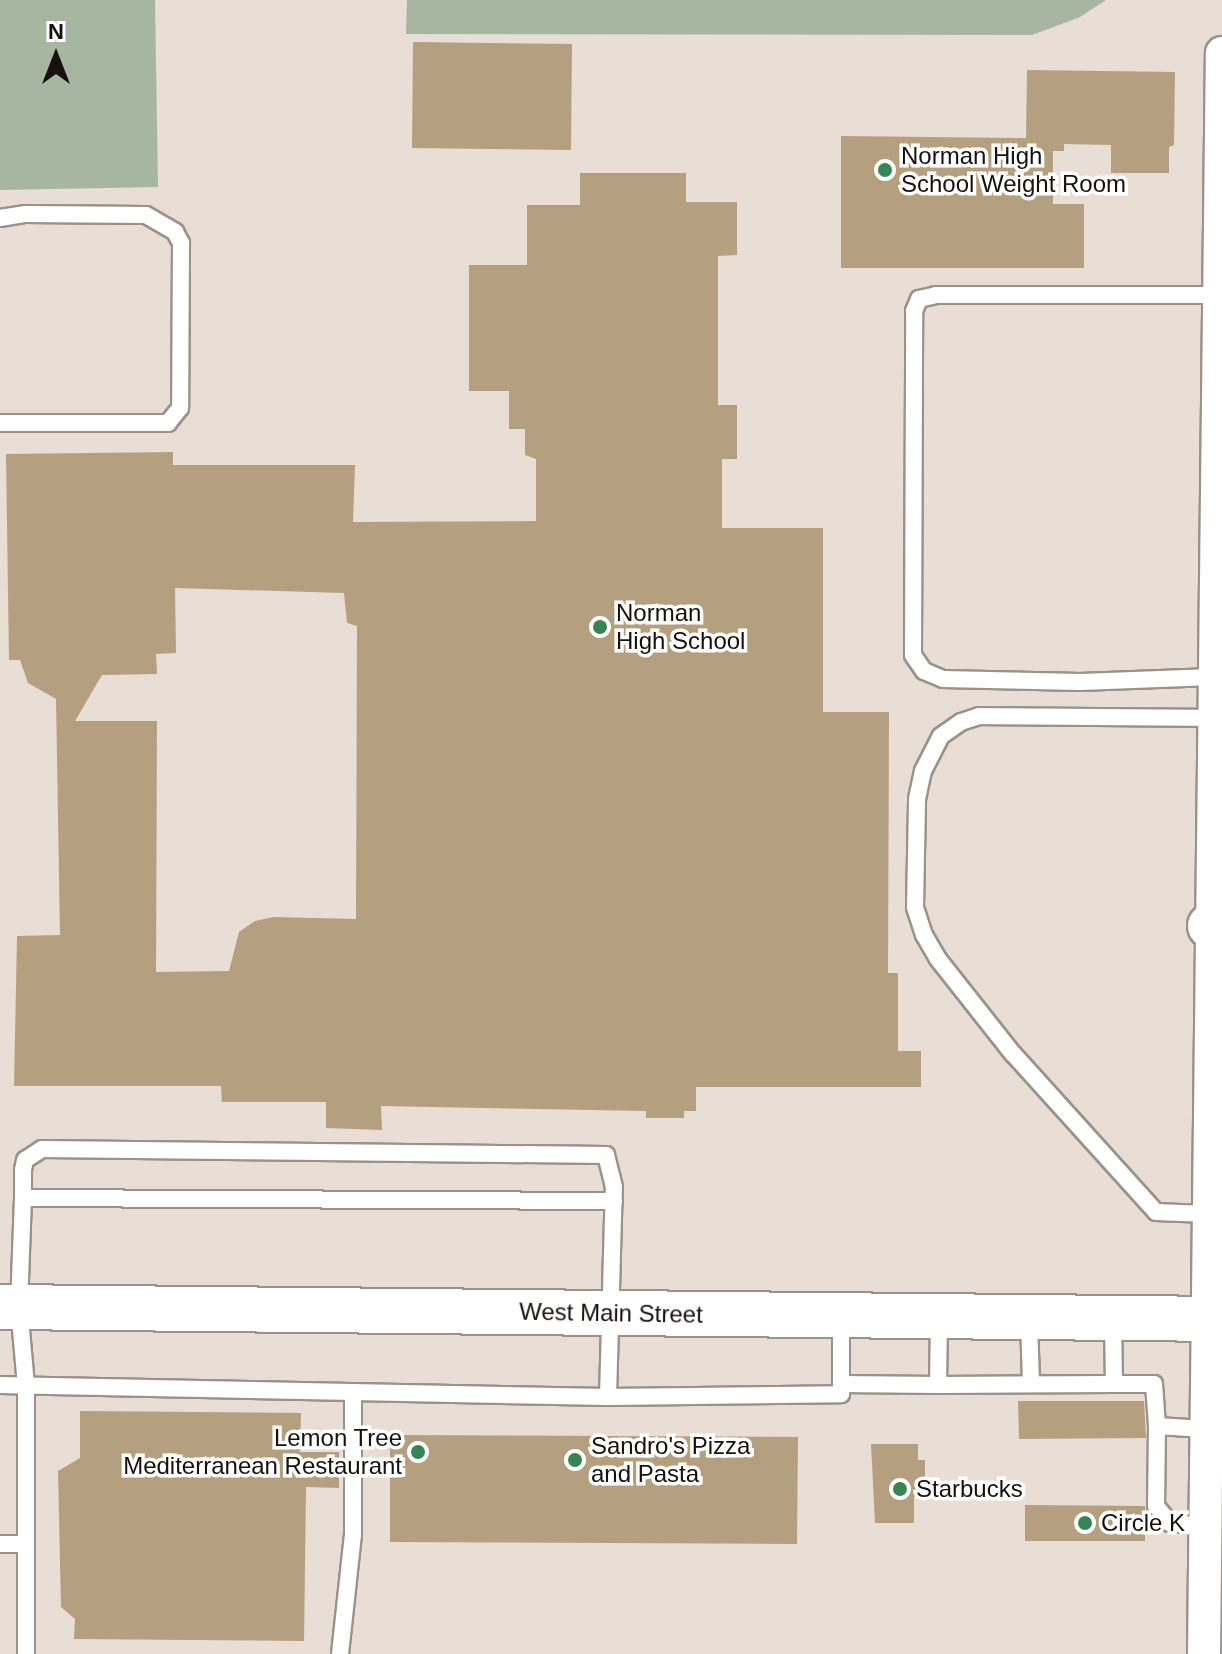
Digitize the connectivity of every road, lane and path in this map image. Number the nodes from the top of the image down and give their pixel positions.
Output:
1 (1222, 53) edge
2 (0, 218) edge
3 (1219, 295) junction
4 (0, 423) edge
5 (1213, 677) junction
6 (1213, 718) junction
7 (1216, 926) edge
8 (23, 1198) junction
9 (614, 1201) junction
10 (1207, 1214) junction
11 (10, 1307) edge
12 (611, 1313) junction
13 (841, 1315) junction
14 (939, 1316) junction
15 (1029, 1317) junction
16 (1113, 1318) junction
17 (1214, 1319) edge
18 (1031, 1383) junction
19 (841, 1384) junction
20 (1114, 1384) junction
21 (0, 1385) edge
22 (938, 1385) junction
23 (26, 1386) junction
24 (353, 1392) junction
25 (608, 1397) junction
26 (1157, 1426) junction
27 (1210, 1435) edge
28 (1205, 1526) junction
29 (0, 1544) edge
30 (26, 1544) junction
31 (26, 1654) edge
32 (340, 1654) edge
33 (1204, 1654) edge

1 - 3 street
2 - 4 lane
3 - 5 street
3 - 5 lane
5 - 6 street
6 - 7 street
6 - 10 lane
7 - 10 street
8 - 9 lane
8 - 9 lane
8 - 11 lane
9 - 12 lane
10 - 17 street
11 - 12 main road, West Main Street
11 - 23 lane
12 - 13 main road, West Main Street
12 - 25 lane
13 - 14 main road, West Main Street
13 - 19 lane
14 - 15 main road, West Main Street
14 - 22 lane
15 - 16 main road, West Main Street
15 - 18 lane
16 - 17 main road, West Main Street
16 - 20 lane
17 - 27 street
18 - 20 lane
18 - 22 lane
19 - 22 lane
19 - 25 lane
20 - 26 lane
21 - 23 lane
23 - 24 lane
23 - 30 lane
24 - 25 lane
24 - 32 lane
26 - 27 lane
26 - 28 lane
27 - 28 street
28 - 33 street
29 - 30 lane
30 - 31 lane

